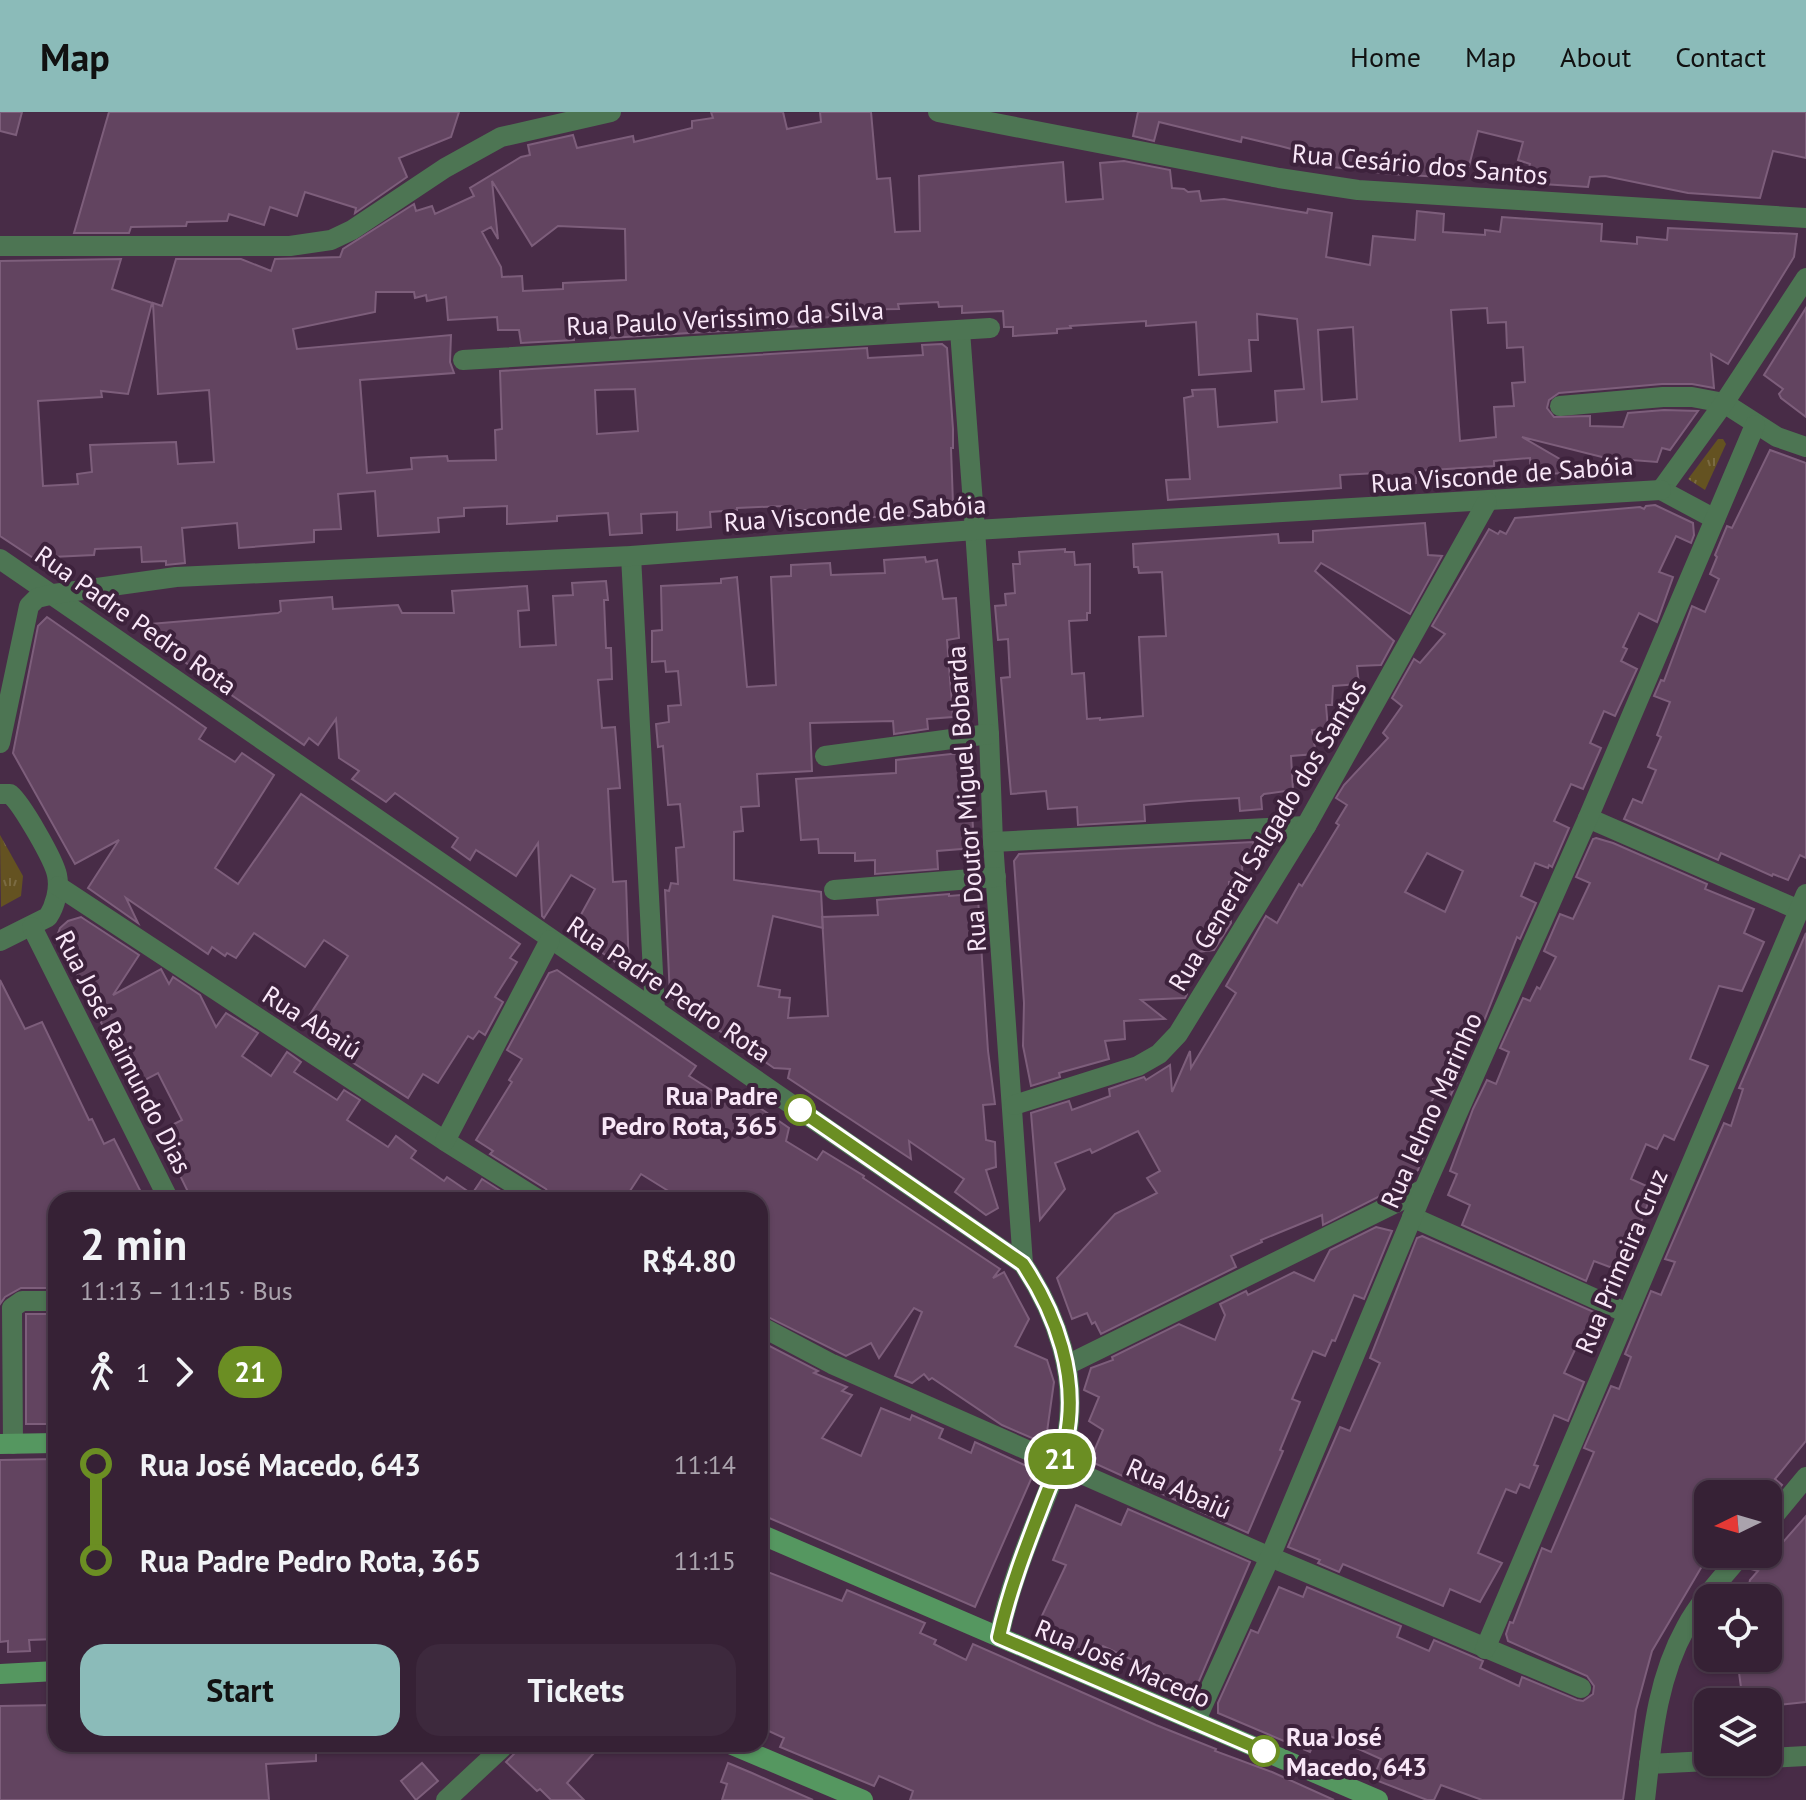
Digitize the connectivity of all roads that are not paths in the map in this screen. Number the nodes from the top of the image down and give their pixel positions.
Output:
1 (611, 112) edge
2 (938, 112) edge
3 (1806, 218) edge
4 (0, 246) edge
5 (1806, 278) edge
6 (990, 328) dead end
7 (960, 331) junction
8 (463, 360) dead end
9 (1724, 403) junction
10 (1560, 406) dead end
11 (1755, 425) junction
12 (1806, 447) edge
13 (1661, 490) junction
14 (1487, 502) junction
15 (1715, 519) junction
16 (975, 530) junction
17 (631, 556) junction
18 (0, 559) edge
19 (54, 594) junction
20 (989, 734) junction
21 (0, 743) edge
22 (825, 756) dead end
23 (0, 794) edge
24 (1588, 818) junction
25 (1306, 826) junction
26 (993, 842) junction
27 (996, 877) junction
28 (58, 886) junction
29 (834, 890) dead end
30 (1802, 902) edge
31 (32, 927) junction
32 (550, 940) junction
33 (0, 941) edge
34 (655, 1010) junction
35 (1014, 1105) junction
36 (445, 1141) junction
37 (1424, 1189) junction
38 (165, 1192) edge
39 (526, 1192) edge
40 (1412, 1217) junction
41 (1023, 1264) junction
42 (48, 1301) edge
43 (1627, 1313) junction
44 (768, 1330) edge
45 (1067, 1365) junction
46 (48, 1443) edge
47 (6, 1444) edge
48 (1059, 1463) junction
49 (1806, 1477) edge
50 (1782, 1506) edge
51 (768, 1537) edge
52 (1270, 1557) junction
53 (1731, 1568) edge
54 (999, 1637) junction
55 (1485, 1649) junction
56 (48, 1671) edge
57 (0, 1674) edge
58 (1581, 1688) dead end
59 (1195, 1722) junction
60 (497, 1752) edge
61 (749, 1752) edge
62 (1806, 1756) edge
63 (1782, 1757) edge
64 (1694, 1762) edge
65 (1649, 1764) junction
66 (446, 1800) edge
67 (863, 1800) edge
68 (1378, 1800) edge
69 (1645, 1800) edge

1 - 4 street
2 - 3 street, Rua Cesário dos Santos
5 - 9 street
6 - 7 street, Rua Paulo Verissimo da Silva
7 - 8 street, Rua Paulo Verissimo da Silva
7 - 16 street, Rua Doutor Miguel Bobarda
9 - 10 street
9 - 11 street
9 - 13 street
11 - 12 street
11 - 15 street, Rua Ielmo Marinho
13 - 14 street, Rua Visconde de Sabóia
13 - 15 street
14 - 16 street, Rua Visconde de Sabóia
14 - 25 street, Rua General Salgado dos Santos
15 - 24 street, Rua Ielmo Marinho
16 - 17 street, Rua Visconde de Sabóia
16 - 20 street, Rua Doutor Miguel Bobarda
17 - 19 street, Rua Visconde de Sabóia
17 - 34 street
18 - 19 street, Rua Padre Pedro Rota
19 - 21 street
19 - 32 street, Rua Padre Pedro Rota
20 - 22 street
20 - 26 street, Rua Doutor Miguel Bobarda
23 - 28 street
24 - 30 street
24 - 37 street, Rua Ielmo Marinho
25 - 26 street
25 - 35 street, Rua General Salgado dos Santos
26 - 27 street, Rua Doutor Miguel Bobarda
27 - 29 street
27 - 35 street, Rua Doutor Miguel Bobarda
28 - 31 street
28 - 36 street, Rua Abaiú
30 - 43 street, Rua Primeira Cruz
31 - 33 street
31 - 38 street, Rua José Raimundo Dias
32 - 34 street, Rua Padre Pedro Rota
32 - 36 street
34 - 41 street, Rua Padre Pedro Rota
35 - 41 street, Rua Doutor Miguel Bobarda
36 - 39 street, Rua Abaiú
37 - 40 street, Rua Ielmo Marinho
37 - 45 street
40 - 43 street
40 - 52 street, Rua Ielmo Marinho
41 - 45 street, Rua Padre Pedro Rota
42 - 47 street
43 - 55 street, Rua Primeira Cruz
44 - 48 street, Rua Abaiú
45 - 48 street, Rua Padre Pedro Rota
46 - 47 street
48 - 52 street, Rua Abaiú
48 - 54 street, Rua Padre Pedro Rota
49 - 50 street
51 - 54 street, Rua José Macedo
52 - 55 street, Rua Abaiú
52 - 59 street, Rua Ielmo Marinho
53 - 65 street
54 - 59 street, Rua José Macedo
55 - 58 street, Rua Abaiú
56 - 57 street
59 - 68 street, Rua José Macedo
60 - 66 street
61 - 67 street
62 - 63 street
64 - 65 street
65 - 69 street

